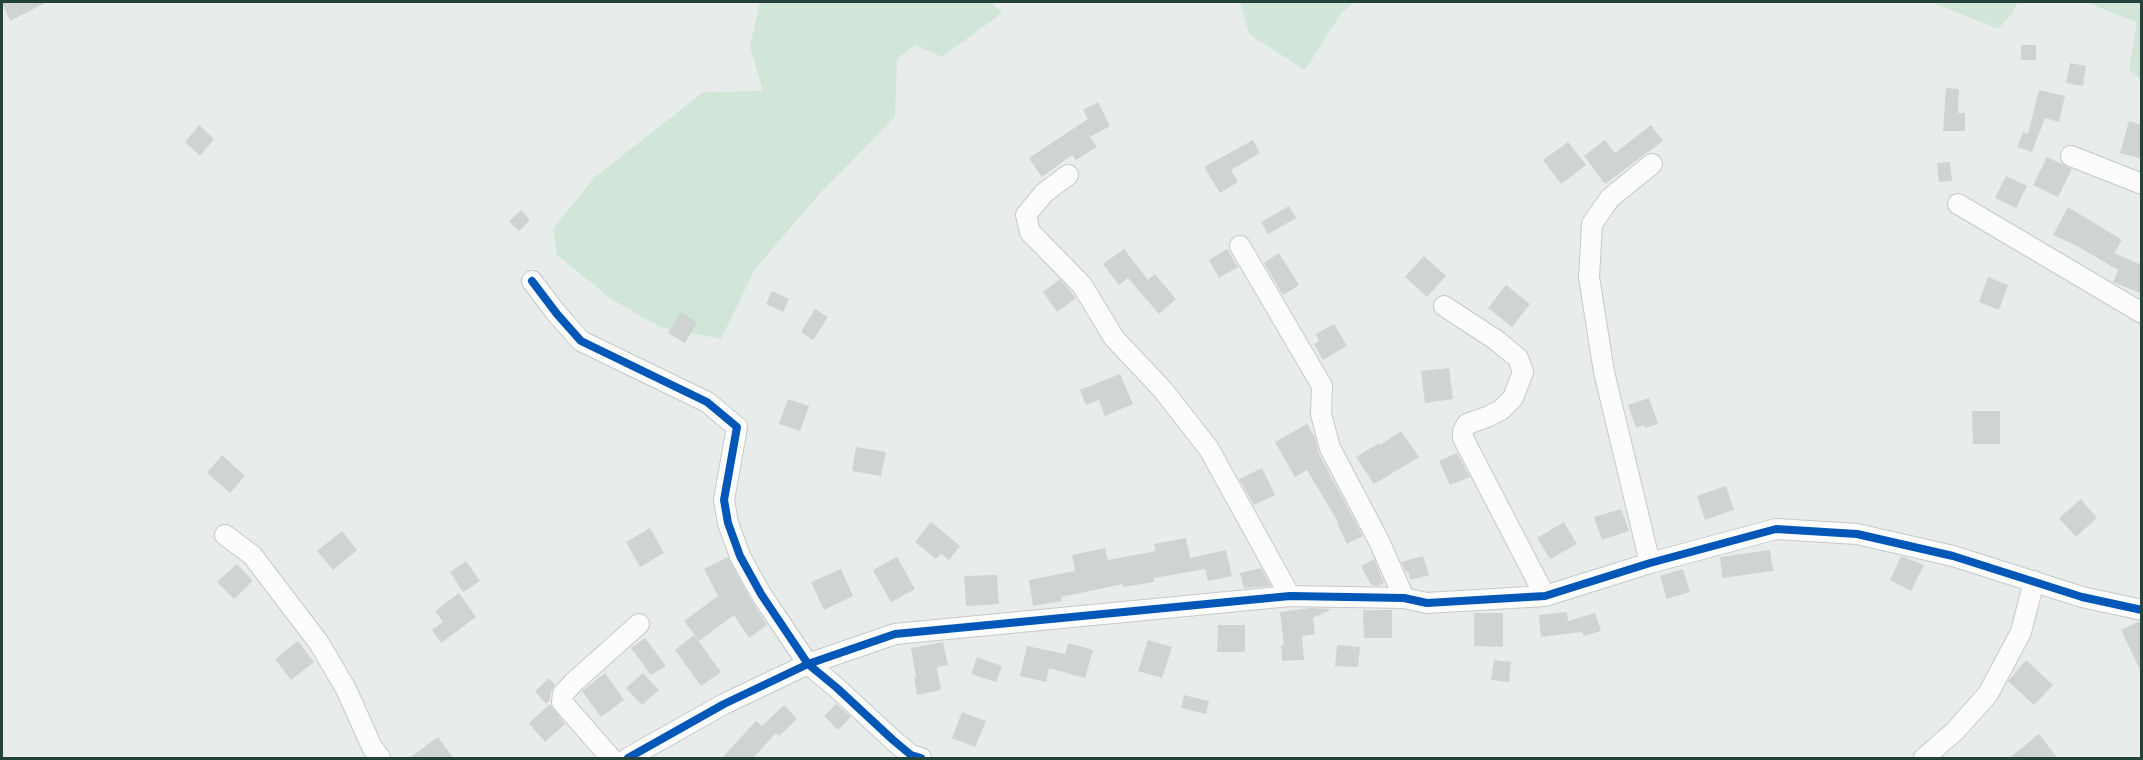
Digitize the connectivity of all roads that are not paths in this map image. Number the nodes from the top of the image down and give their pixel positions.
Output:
1 (2071, 156) dead end
2 (1652, 164) dead end
3 (1068, 175) dead end
4 (2142, 184) edge
5 (1958, 204) dead end
6 (1240, 246) dead end
7 (532, 281) dead end
8 (1444, 306) dead end
9 (2142, 313) edge
10 (225, 535) dead end
11 (1650, 563) junction
12 (2034, 581) junction
13 (1290, 596) junction
14 (1545, 596) junction
15 (1404, 598) junction
16 (2142, 610) edge
17 (639, 624) dead end
18 (808, 664) junction
19 (380, 759) edge
20 (611, 759) edge
21 (628, 759) edge
22 (921, 759) edge
23 (1923, 759) edge

1 - 4 street
2 - 11 street
3 - 13 street
5 - 9 street
6 - 15 street
7 - 18 street
8 - 14 street
10 - 19 street
11 - 12 street
11 - 14 street
12 - 16 street
12 - 23 street
13 - 15 street
13 - 18 street
14 - 15 street
17 - 20 street
18 - 21 street
18 - 22 street

